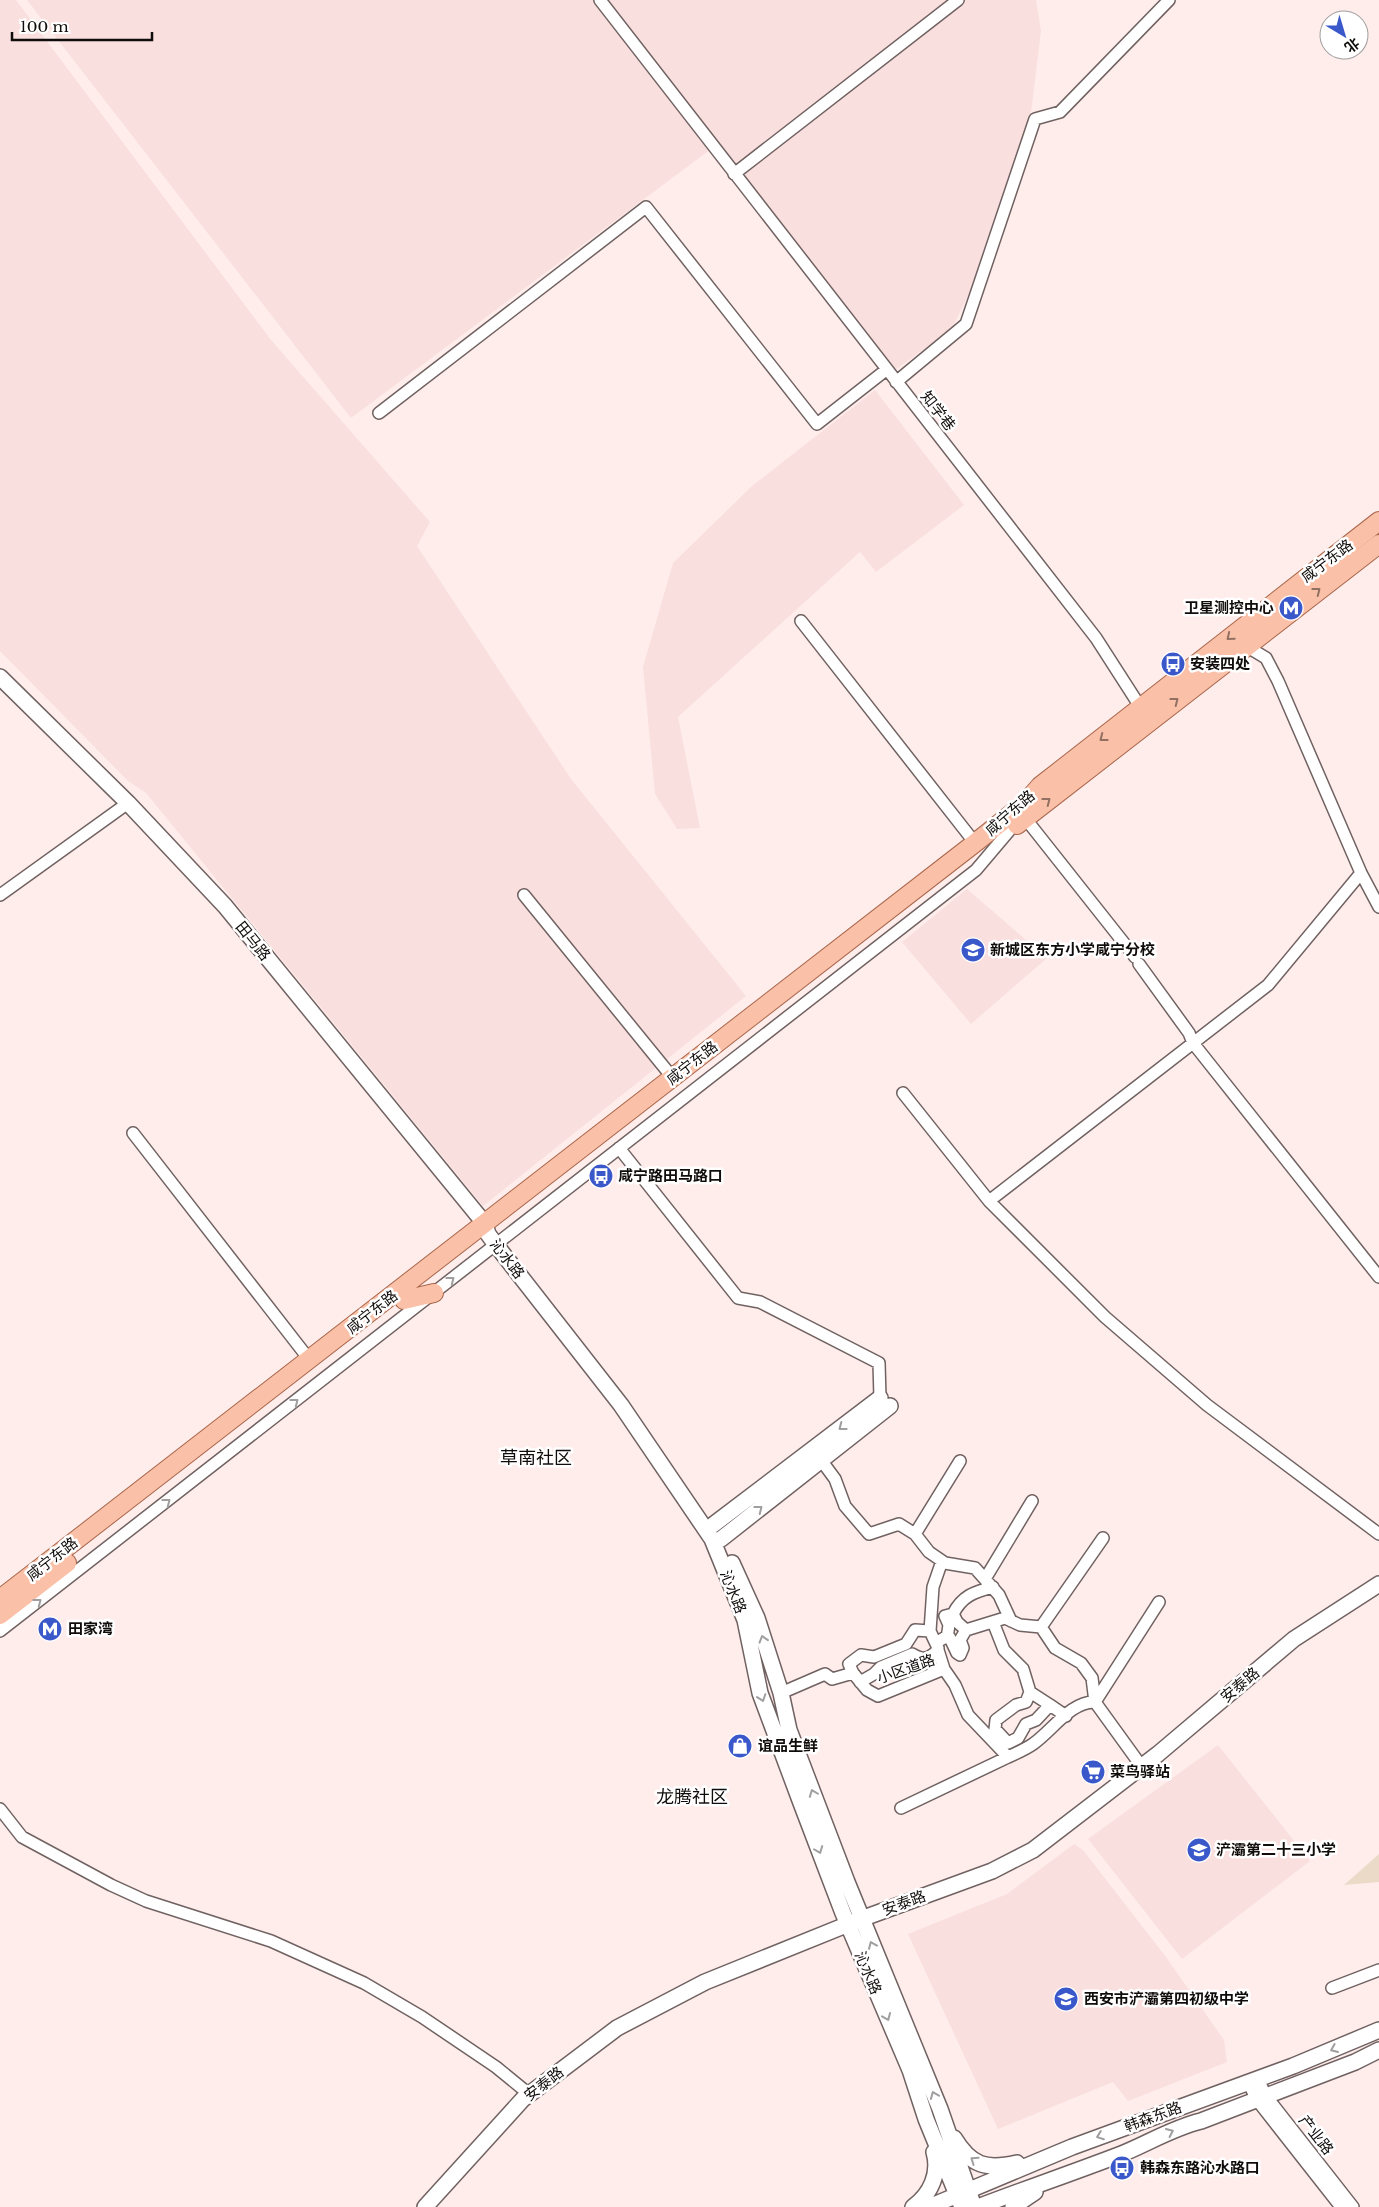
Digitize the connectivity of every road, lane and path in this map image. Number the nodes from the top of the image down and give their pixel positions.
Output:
1 (600, 0) edge
2 (958, 0) edge
3 (1169, 0) edge
4 (734, 174) junction
5 (886, 370) junction
6 (896, 382) junction
7 (379, 414) dead end
8 (1379, 521) edge
9 (1379, 544) edge
10 (801, 621) dead end
11 (1246, 646) junction
12 (0, 677) edge
13 (1141, 708) junction
14 (128, 803) junction
15 (1025, 818) junction
16 (1008, 831) junction
17 (975, 843) junction
18 (1361, 873) junction
19 (0, 895) edge
20 (524, 895) dead end
21 (1379, 907) edge
22 (1193, 1043) junction
23 (668, 1072) junction
24 (904, 1093) dead end
25 (133, 1133) dead end
26 (619, 1148) junction
27 (989, 1201) junction
28 (491, 1231) junction
29 (1379, 1276) edge
30 (434, 1293) junction
31 (404, 1300) junction
32 (305, 1354) junction
33 (885, 1402) joint
34 (817, 1455) junction
35 (960, 1461) dead end
36 (1032, 1501) dead end
37 (713, 1525) junction
38 (915, 1534) junction
39 (1379, 1534) edge
40 (1103, 1538) dead end
41 (721, 1539) junction
42 (942, 1561) junction
43 (989, 1583) junction
44 (1379, 1584) edge
45 (2, 1592) edge
46 (1159, 1602) dead end
47 (953, 1614) junction
48 (0, 1615) edge
49 (1011, 1621) junction
50 (993, 1622) junction
51 (1041, 1627) junction
52 (966, 1630) junction
53 (930, 1631) junction
54 (0, 1632) edge
55 (941, 1643) junction
56 (909, 1649) junction
57 (944, 1669) junction
58 (856, 1677) junction
59 (1030, 1692) junction
60 (781, 1693) junction
61 (1095, 1702) junction
62 (1050, 1705) junction
63 (1066, 1716) junction
64 (1008, 1757) junction
65 (1142, 1767) junction
66 (901, 1808) dead end
67 (0, 1809) edge
68 (855, 1921) junction
69 (1379, 1970) edge
70 (1332, 1988) dead end
71 (1379, 2030) edge
72 (1379, 2050) edge
73 (1253, 2080) junction
74 (529, 2094) junction
75 (1262, 2098) junction
76 (926, 2119) junction
77 (943, 2119) junction
78 (1055, 2154) junction
79 (1054, 2180) junction
80 (963, 2197) edge
81 (425, 2207) edge
82 (913, 2207) edge
83 (929, 2207) edge
84 (974, 2207) edge
85 (978, 2207) edge
86 (1013, 2207) edge
87 (1341, 2207) edge
88 (1353, 2207) edge

1 - 4 street, 知学巷
2 - 4 street
3 - 6 street
4 - 5 street, 知学巷
5 - 6 street, 知学巷
5 - 7 street
6 - 13 street, 知学巷
8 -> 13 main road, 咸宁东路
11 -> 9 main road, 咸宁东路
10 - 17 street
15 -> 11 main road, 咸宁东路
11 - 18 street
12 - 14 main road, 田马路
13 -> 17 main road, 咸宁东路
14 - 19 street
14 - 28 main road, 田马路
15 - 16 main road, 咸宁东路
15 - 22 street
16 - 26 street
16 - 28 main road, 咸宁东路
17 - 23 street
17 - 28 main road, 咸宁东路
18 - 21 street
18 - 22 street
20 - 23 street
22 - 27 street
22 - 29 street
23 - 28 street
24 - 27 street
25 - 32 street
26 - 28 street
26 - 33 street
27 - 39 street
30 -> 28 street
28 - 31 main road, 咸宁东路
28 - 32 street
28 - 37 main road, 沁水路
28 - 45 main road, 咸宁东路
28 -> 68 main road, 沁水路
30 - 31 main road
54 -> 30 street
31 - 48 main road, 咸宁东路
32 - 45 street
33 - 34 main road
34 - 37 main road
34 - 38 street
41 -> 34 main road
35 - 38 street
36 - 43 street
37 - 41 main road, 沁水路
38 - 42 street
40 - 51 street
60 -> 41 main road, 沁水路
42 - 43 street
42 - 53 street
43 - 47 street
43 - 49 street
44 - 65 main road, 安泰路
46 - 61 street
47 - 52 street
47 - 55 street
49 - 50 street
49 - 51 street
50 - 52 street
50 - 59 street
51 - 61 street
52 - 55 street
53 - 55 street
53 - 56 street
55 - 56 street
55 - 57 street
56 - 58 street
56 - 58 street
57 - 58 street, 小区道路
57 - 64 street, 小区道路
58 - 60 street, 小区道路
59 - 62 street
59 - 62 street
68 -> 60 main road, 沁水路
61 - 63 street
61 - 65 street
62 - 63 street
63 - 64 street
64 - 66 street
65 - 68 main road, 安泰路
67 - 74 street
68 - 74 main road, 安泰路
68 -> 76 main road, 沁水路
77 -> 68 main road, 沁水路
69 - 70 street
71 -> 73 main road, 韩森东路
72 - 75 main road, 韩森东路
73 - 75 street, 产业路
73 -> 78 main road, 韩森东路
74 - 81 main road, 安泰路
79 -> 75 main road, 韩森东路
75 - 87 street, 产业路
75 - 88 street, 产业路
76 - 80 main road, 沁水路
76 - 82 main road
78 -> 77 main road
77 - 80 main road, 沁水路
78 - 80 main road, 韩森东路
79 - 85 main road, 韩森东路
79 - 86 main road
80 - 83 main road, 韩森东路
80 - 84 main road, 沁水路

